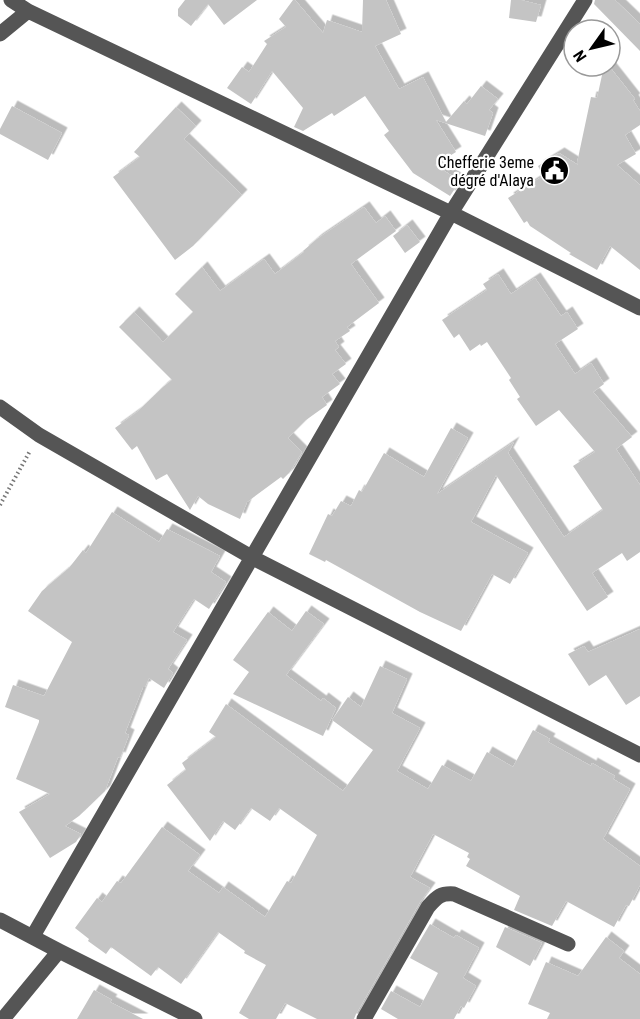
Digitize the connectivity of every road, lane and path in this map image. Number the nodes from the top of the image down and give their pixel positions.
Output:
1 (11, 0) edge
2 (585, 0) edge
3 (28, 11) junction
4 (0, 34) edge
5 (451, 213) junction
6 (640, 308) edge
7 (0, 407) edge
8 (39, 435) junction
9 (0, 505) edge
10 (253, 558) junction
11 (640, 755) edge
12 (0, 920) edge
13 (33, 936) junction
14 (568, 944) dead end
15 (59, 951) junction
16 (3, 1019) edge
17 (195, 1019) edge
18 (364, 1019) edge

1 - 3 street
2 - 5 street
3 - 4 street
3 - 5 street
5 - 6 street
5 - 10 street
7 - 8 street
8 - 9 path
8 - 10 street
10 - 11 street
10 - 13 street
12 - 13 street
13 - 15 street
14 - 18 street
15 - 16 street
15 - 17 street

